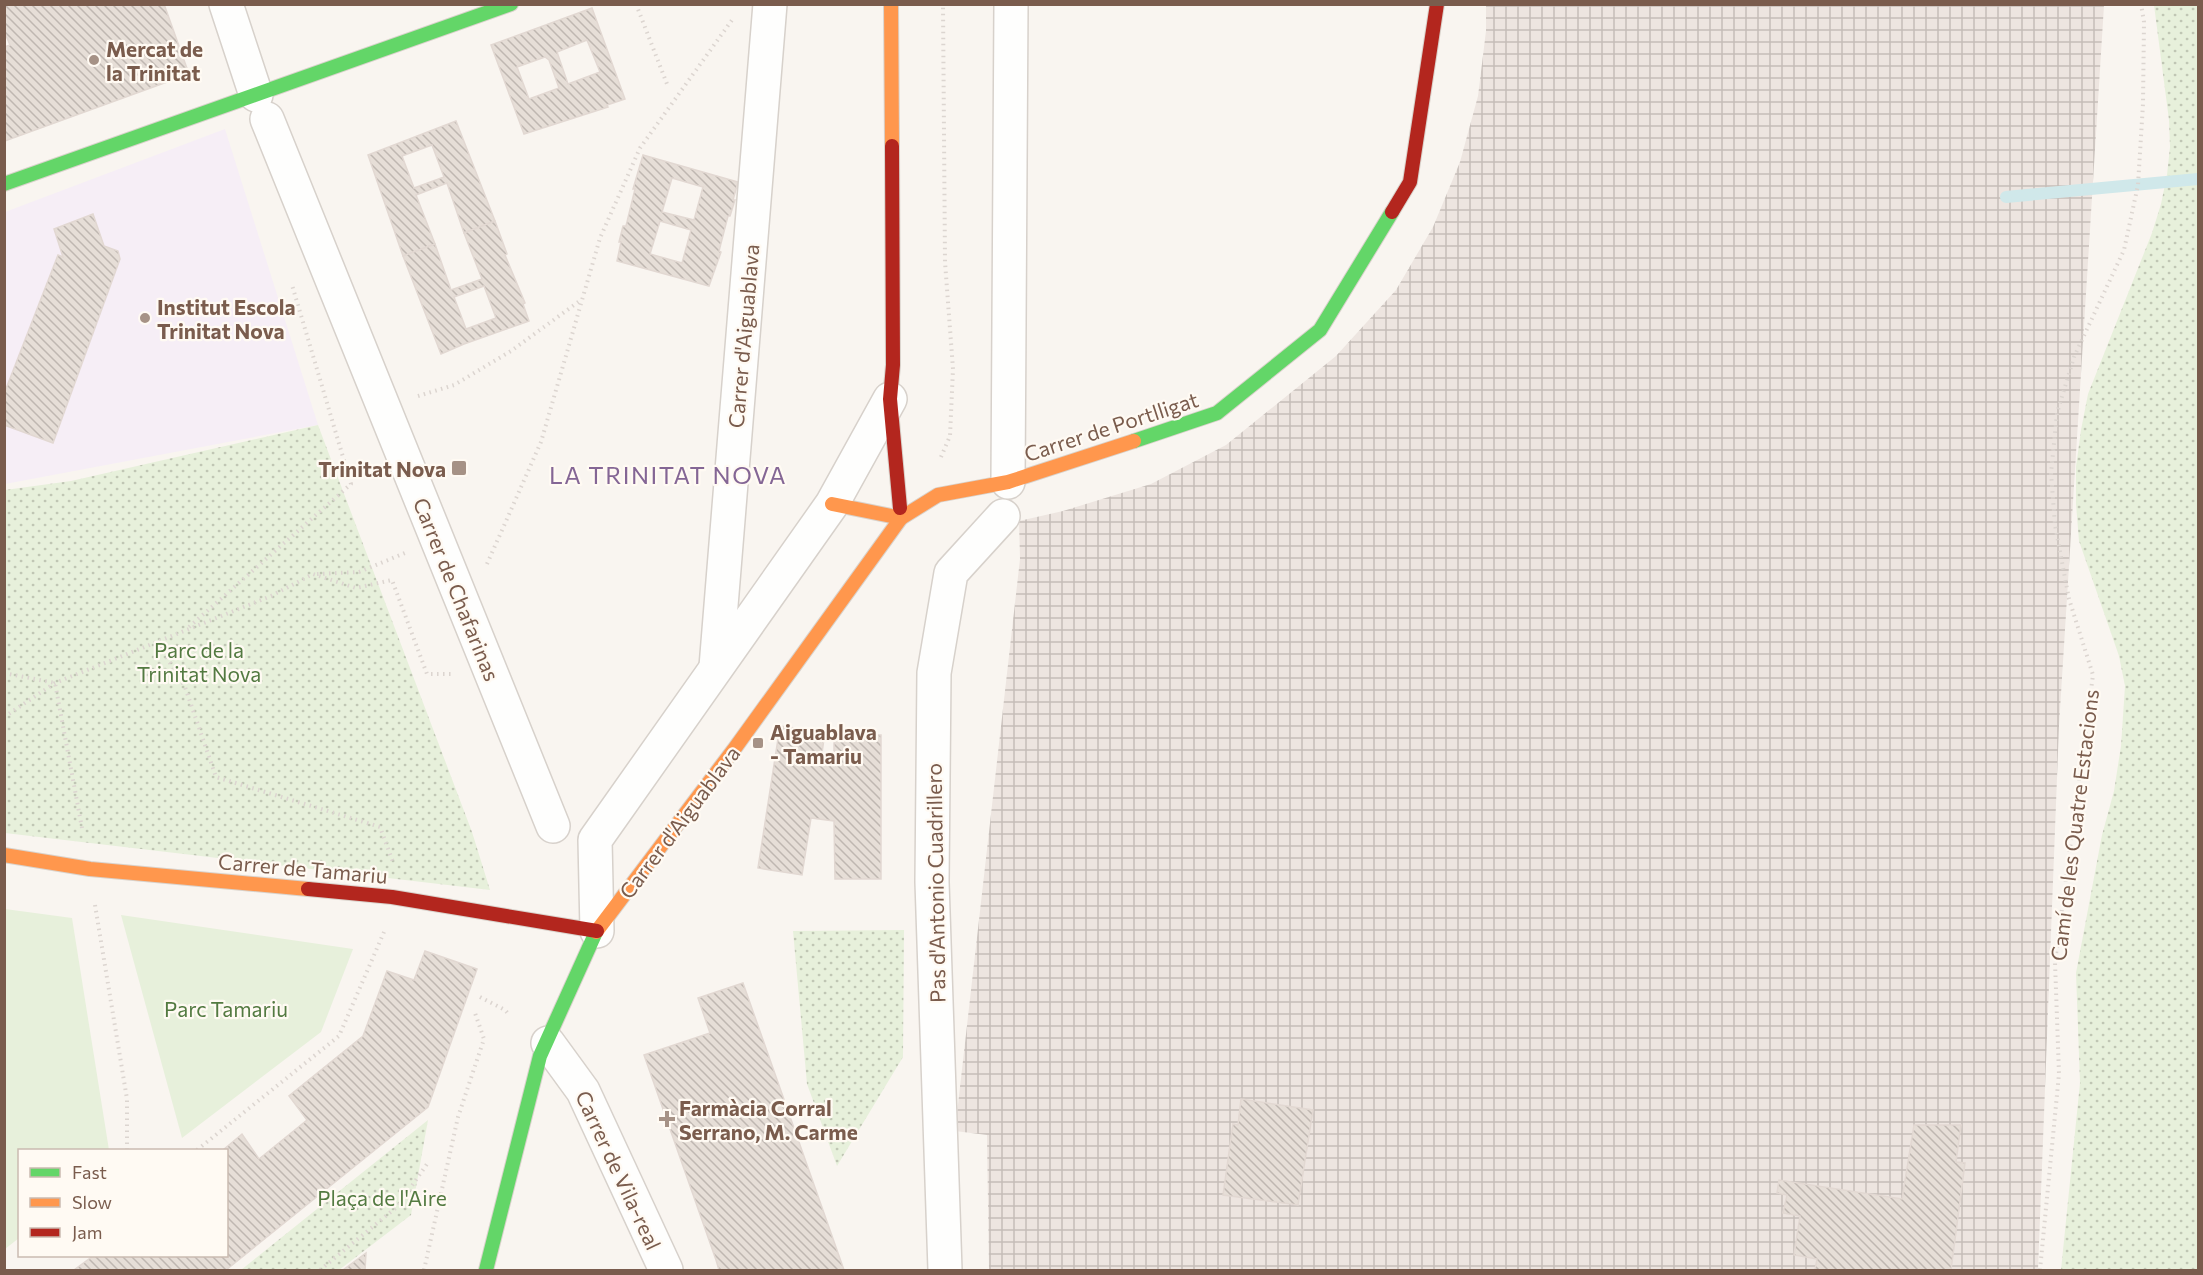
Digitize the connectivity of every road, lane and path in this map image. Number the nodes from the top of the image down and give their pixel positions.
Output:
1 (226, 4) edge
2 (511, 4) edge
3 (636, 4) edge
4 (770, 4) edge
5 (891, 4) edge
6 (943, 4) edge
7 (1011, 4) edge
8 (1437, 4) edge
9 (2141, 4) edge
10 (737, 14) dead end
11 (667, 84) dead end
12 (262, 107) junction
13 (4, 184) edge
14 (290, 277) dead end
15 (582, 300) junction
16 (454, 385) dead end
17 (890, 399) junction
18 (941, 459) dead end
19 (1008, 482) junction
20 (832, 504) junction
21 (1003, 516) dead end
22 (901, 518) junction
23 (392, 558) dead end
24 (313, 574) junction
25 (466, 611) junction
26 (187, 630) junction
27 (158, 642) junction
28 (716, 667) junction
29 (4, 673) edge
30 (427, 674) dead end
31 (55, 683) junction
32 (4, 717) edge
33 (553, 826) dead end
34 (82, 828) dead end
35 (4, 855) edge
36 (394, 865) dead end
37 (94, 895) dead end
38 (384, 931) dead end
39 (597, 931) junction
40 (480, 997) dead end
41 (475, 1013) dead end
42 (510, 1016) dead end
43 (548, 1043) junction
44 (127, 1149) edge
45 (197, 1149) edge
46 (429, 1161) dead end
47 (320, 1270) edge
48 (424, 1270) edge
49 (486, 1270) edge
50 (666, 1270) edge
51 (945, 1270) edge
52 (2040, 1270) edge

1 - 12 street, Carrer de Chafarinas
2 - 12 street
3 - 11 path
4 - 28 street, Carrer d'Aiguablava
5 - 17 street, Carrer d'Aiguablava
6 - 18 path
7 - 19 street
8 - 19 street, Carrer de Portlligat
9 - 52 path, Camí de les Quatre Estacions
10 - 15 path
12 - 13 street
12 - 25 street, Carrer de Chafarinas
14 - 26 path
15 - 16 path
15 - 25 path
17 - 20 street, Carrer d'Aiguablava
17 - 22 street, Carrer d'Aiguablava
19 - 22 street, Carrer de Portlligat
20 - 22 street
20 - 28 street, Carrer d'Aiguablava
21 - 51 street, Pas d'Antonio Cuadrillero
22 - 39 street, Carrer d'Aiguablava
23 - 24 path
24 - 26 path
24 - 30 path
25 - 33 street, Carrer de Chafarinas
26 - 27 path
27 - 31 path
27 - 36 path
28 - 39 street, Carrer d'Aiguablava
29 - 31 path
31 - 32 path
31 - 34 path
35 - 39 street, Carrer de Tamariu
37 - 44 path
38 - 45 path
39 - 43 street, Carrer d'Aiguablava
40 - 42 path
41 - 48 path
43 - 49 street, Carrer d'Aiguablava
43 - 50 street, Carrer de Vila-real
46 - 47 path

